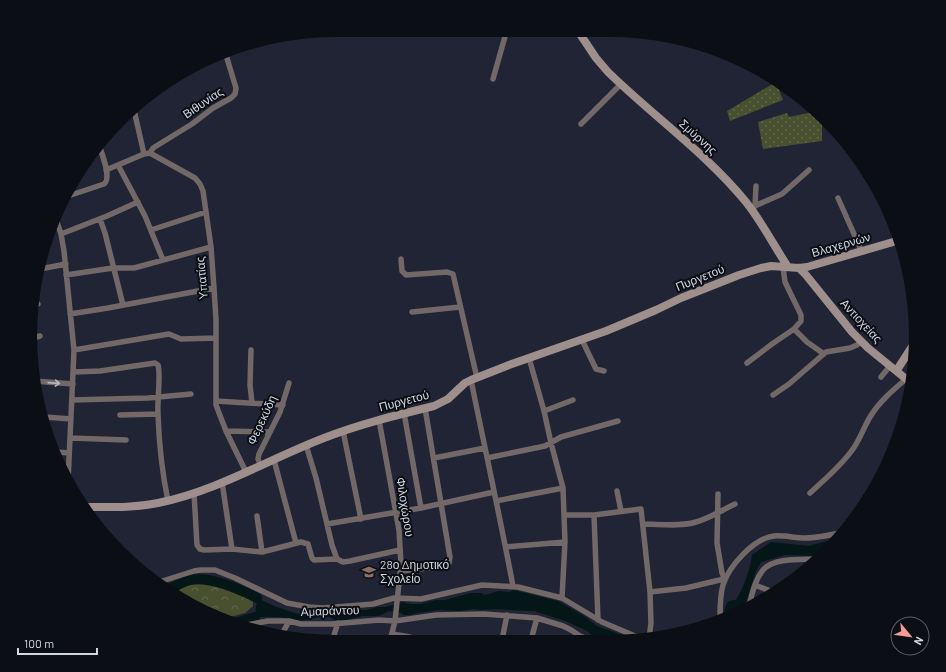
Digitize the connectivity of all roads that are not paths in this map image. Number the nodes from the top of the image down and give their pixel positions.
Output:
1 (505, 37) edge
2 (582, 37) edge
3 (227, 58) edge
4 (493, 79) dead end
5 (621, 84) junction
6 (135, 115) edge
7 (581, 124) dead end
8 (101, 152) edge
9 (147, 153) junction
10 (118, 165) junction
11 (106, 170) junction
12 (810, 170) dead end
13 (756, 186) dead end
14 (73, 194) edge
15 (838, 198) dead end
16 (138, 202) junction
17 (753, 207) junction
18 (206, 212) junction
19 (100, 219) junction
20 (58, 226) edge
21 (151, 230) junction
22 (61, 234) junction
23 (894, 242) edge
24 (211, 247) junction
25 (862, 252) junction
26 (401, 258) dead end
27 (163, 260) junction
28 (66, 264) junction
29 (785, 267) junction
30 (45, 268) edge
31 (113, 268) junction
32 (799, 268) junction
33 (66, 275) junction
34 (214, 288) junction
35 (123, 305) junction
36 (460, 307) junction
37 (412, 312) dead end
38 (70, 314) junction
39 (794, 329) junction
40 (40, 336) dead end
41 (37, 337) edge
42 (216, 338) junction
43 (582, 340) junction
44 (861, 341) junction
45 (74, 350) junction
46 (251, 350) dead end
47 (908, 350) edge
48 (824, 354) junction
49 (529, 358) junction
50 (747, 363) dead end
51 (894, 368) junction
52 (604, 371) dead end
53 (74, 372) junction
54 (881, 377) dead end
55 (474, 379) junction
56 (905, 379) edge
57 (41, 382) edge
58 (289, 383) dead end
59 (905, 383) edge
60 (73, 384) junction
61 (191, 394) dead end
62 (773, 395) dead end
63 (158, 397) junction
64 (72, 400) junction
65 (573, 400) dead end
66 (216, 401) junction
67 (252, 403) junction
68 (283, 405) junction
69 (425, 408) junction
70 (544, 411) junction
71 (158, 414) junction
72 (404, 414) junction
73 (120, 415) dead end
74 (48, 417) edge
75 (71, 419) junction
76 (379, 420) junction
77 (618, 421) dead end
78 (226, 431) junction
79 (343, 431) junction
80 (270, 432) junction
81 (70, 438) junction
82 (126, 440) dead end
83 (551, 443) junction
84 (306, 445) junction
85 (485, 448) junction
86 (61, 452) edge
87 (69, 452) junction
88 (434, 458) junction
89 (487, 458) junction
90 (274, 460) junction
91 (261, 466) junction
92 (68, 469) edge
93 (246, 472) junction
94 (222, 482) junction
95 (563, 488) junction
96 (617, 490) dead end
97 (494, 492) junction
98 (194, 493) junction
99 (810, 493) dead end
100 (718, 494) dead end
101 (168, 501) junction
102 (496, 501) junction
103 (441, 504) junction
104 (735, 504) dead end
105 (91, 507) edge
106 (421, 508) junction
107 (621, 511) junction
108 (395, 512) junction
109 (717, 513) junction
110 (564, 515) junction
111 (594, 515) junction
112 (257, 516) dead end
113 (361, 519) junction
114 (327, 524) junction
115 (643, 524) junction
116 (834, 534) edge
117 (565, 542) junction
118 (296, 543) junction
119 (506, 547) junction
120 (232, 549) junction
121 (400, 550) junction
122 (262, 552) junction
123 (337, 559) junction
124 (808, 560) edge
125 (401, 571) junction
126 (164, 580) edge
127 (724, 580) junction
128 (755, 585) junction
129 (513, 586) junction
130 (768, 590) edge
131 (650, 592) junction
132 (398, 598) junction
133 (562, 598) junction
134 (751, 600) edge
135 (720, 613) edge
136 (507, 615) junction
137 (537, 618) junction
138 (395, 620) junction
139 (598, 620) junction
140 (289, 621) junction
141 (253, 623) edge
142 (338, 623) junction
143 (284, 630) edge
144 (650, 632) edge
145 (392, 634) joint
146 (630, 634) edge
147 (334, 635) edge
148 (398, 635) edge
149 (503, 635) edge
150 (532, 635) edge
151 (578, 635) edge

1 - 4 street
2 - 5 street, Σμύρνης
3 - 9 street, Βιθυνίας
5 - 7 street
5 - 17 street, Σμύρνης
6 - 9 street
8 - 11 street
9 - 10 street
9 - 18 street, Υπατίας
10 - 11 street
10 - 16 street
11 - 14 street
12 - 17 street
13 - 17 street
15 - 25 street
16 - 19 street
16 - 21 street
17 - 29 street, Σμύρνης
18 - 21 street
18 - 24 street, Υπατίας
19 - 22 street
19 - 31 street
20 - 22 street
21 - 27 street
22 - 28 street
23 - 25 street, Βλαχερνών
24 - 27 street
24 - 34 street, Υπατίας
25 - 32 street, Βλαχερνών
26 - 36 street
27 - 31 street
28 - 30 street
28 - 33 street
29 - 32 street, Βλαχερνών
29 - 39 street
29 - 43 street, Πυργετού
31 - 33 street
31 - 35 street
32 - 44 street, Αντιοχείας
33 - 38 street
34 - 35 street
34 - 42 street, Υπατίας
35 - 38 street
36 - 37 street
36 - 55 street
38 - 45 street
39 - 48 street
39 - 50 street
40 - 41 street
42 - 45 street
42 - 66 street, Υπατίας
43 - 49 street, Πυργετού
43 - 52 street
44 - 48 street
44 - 51 street, Αντιοχείας
45 - 53 street
46 - 67 street
47 - 51 street
48 - 62 street
49 - 55 street, Πυργετού
49 - 70 street
51 - 54 street
51 - 56 street, Αντιοχείας
53 - 60 street
53 - 63 street
55 - 69 street, Πυργετού
55 - 85 street
57 -> 60 street
58 - 68 street, Φερεκύδη
59 - 99 street
60 - 64 street
61 - 63 street
63 - 64 street
63 - 71 street
64 - 75 street
65 - 70 street
66 - 67 street
66 - 78 street, Υπατίας
67 - 68 street
68 - 80 street, Φερεκύδη
69 - 72 street, Πυργετού
69 - 88 street
70 - 83 street
71 - 73 street
71 - 101 street
72 - 76 street, Πυργετού
72 - 106 street
74 - 75 street
75 - 81 street
76 - 79 street, Πυργετού
76 - 108 street, Φιλοχώρου
77 - 83 street
78 - 80 street
78 - 93 street, Υπατίας
79 - 84 street, Πυργετού
79 - 113 street
80 - 91 street, Φερεκύδη
81 - 82 street
81 - 87 street
83 - 89 street
83 - 95 street
84 - 90 street, Πυργετού
84 - 114 street
85 - 88 street
85 - 89 street
86 - 87 street
87 - 92 street
88 - 103 street
89 - 97 street
90 - 91 street, Πυργετού
90 - 118 street
91 - 93 street, Πυργετού
93 - 94 street, Πυργετού
94 - 98 street, Πυργετού
94 - 120 street
95 - 102 street
95 - 110 street
96 - 107 street
97 - 102 street
97 - 103 street
98 - 101 street, Πυργετού
98 - 120 street
100 - 109 street
101 - 105 street, Πυργετού
102 - 119 street
103 - 106 street
103 - 125 street
104 - 109 street
106 - 108 street
107 - 111 street
107 - 115 street
108 - 113 street
108 - 121 street, Φιλοχώρου
109 - 115 street
109 - 127 street
110 - 111 street
110 - 117 street
111 - 139 street
112 - 122 street
113 - 114 street
114 - 123 street
115 - 131 street
116 - 127 street
117 - 119 street
117 - 133 street
118 - 122 street
118 - 123 street
119 - 129 street
120 - 122 street
121 - 123 street
121 - 125 street, Φιλοχώρου
124 - 128 street
125 - 132 street, Φιλοχώρου
126 - 132 street
127 - 131 street
127 - 135 street
128 - 130 street
128 - 134 street
129 - 132 street
129 - 133 street
131 - 144 street
132 - 138 street, Φιλοχώρου
133 - 139 street
136 - 137 street, Αμαράντου
136 - 138 street, Αμαράντου
136 - 149 street
137 - 150 street
137 - 151 street, Αμαράντου
138 - 142 street, Αμαράντου
138 - 145 street, Φιλοχώρου
139 - 146 street
140 - 141 street, Αμαράντου
140 - 142 street, Αμαράντου
140 - 143 street
142 - 147 street
145 - 148 street

